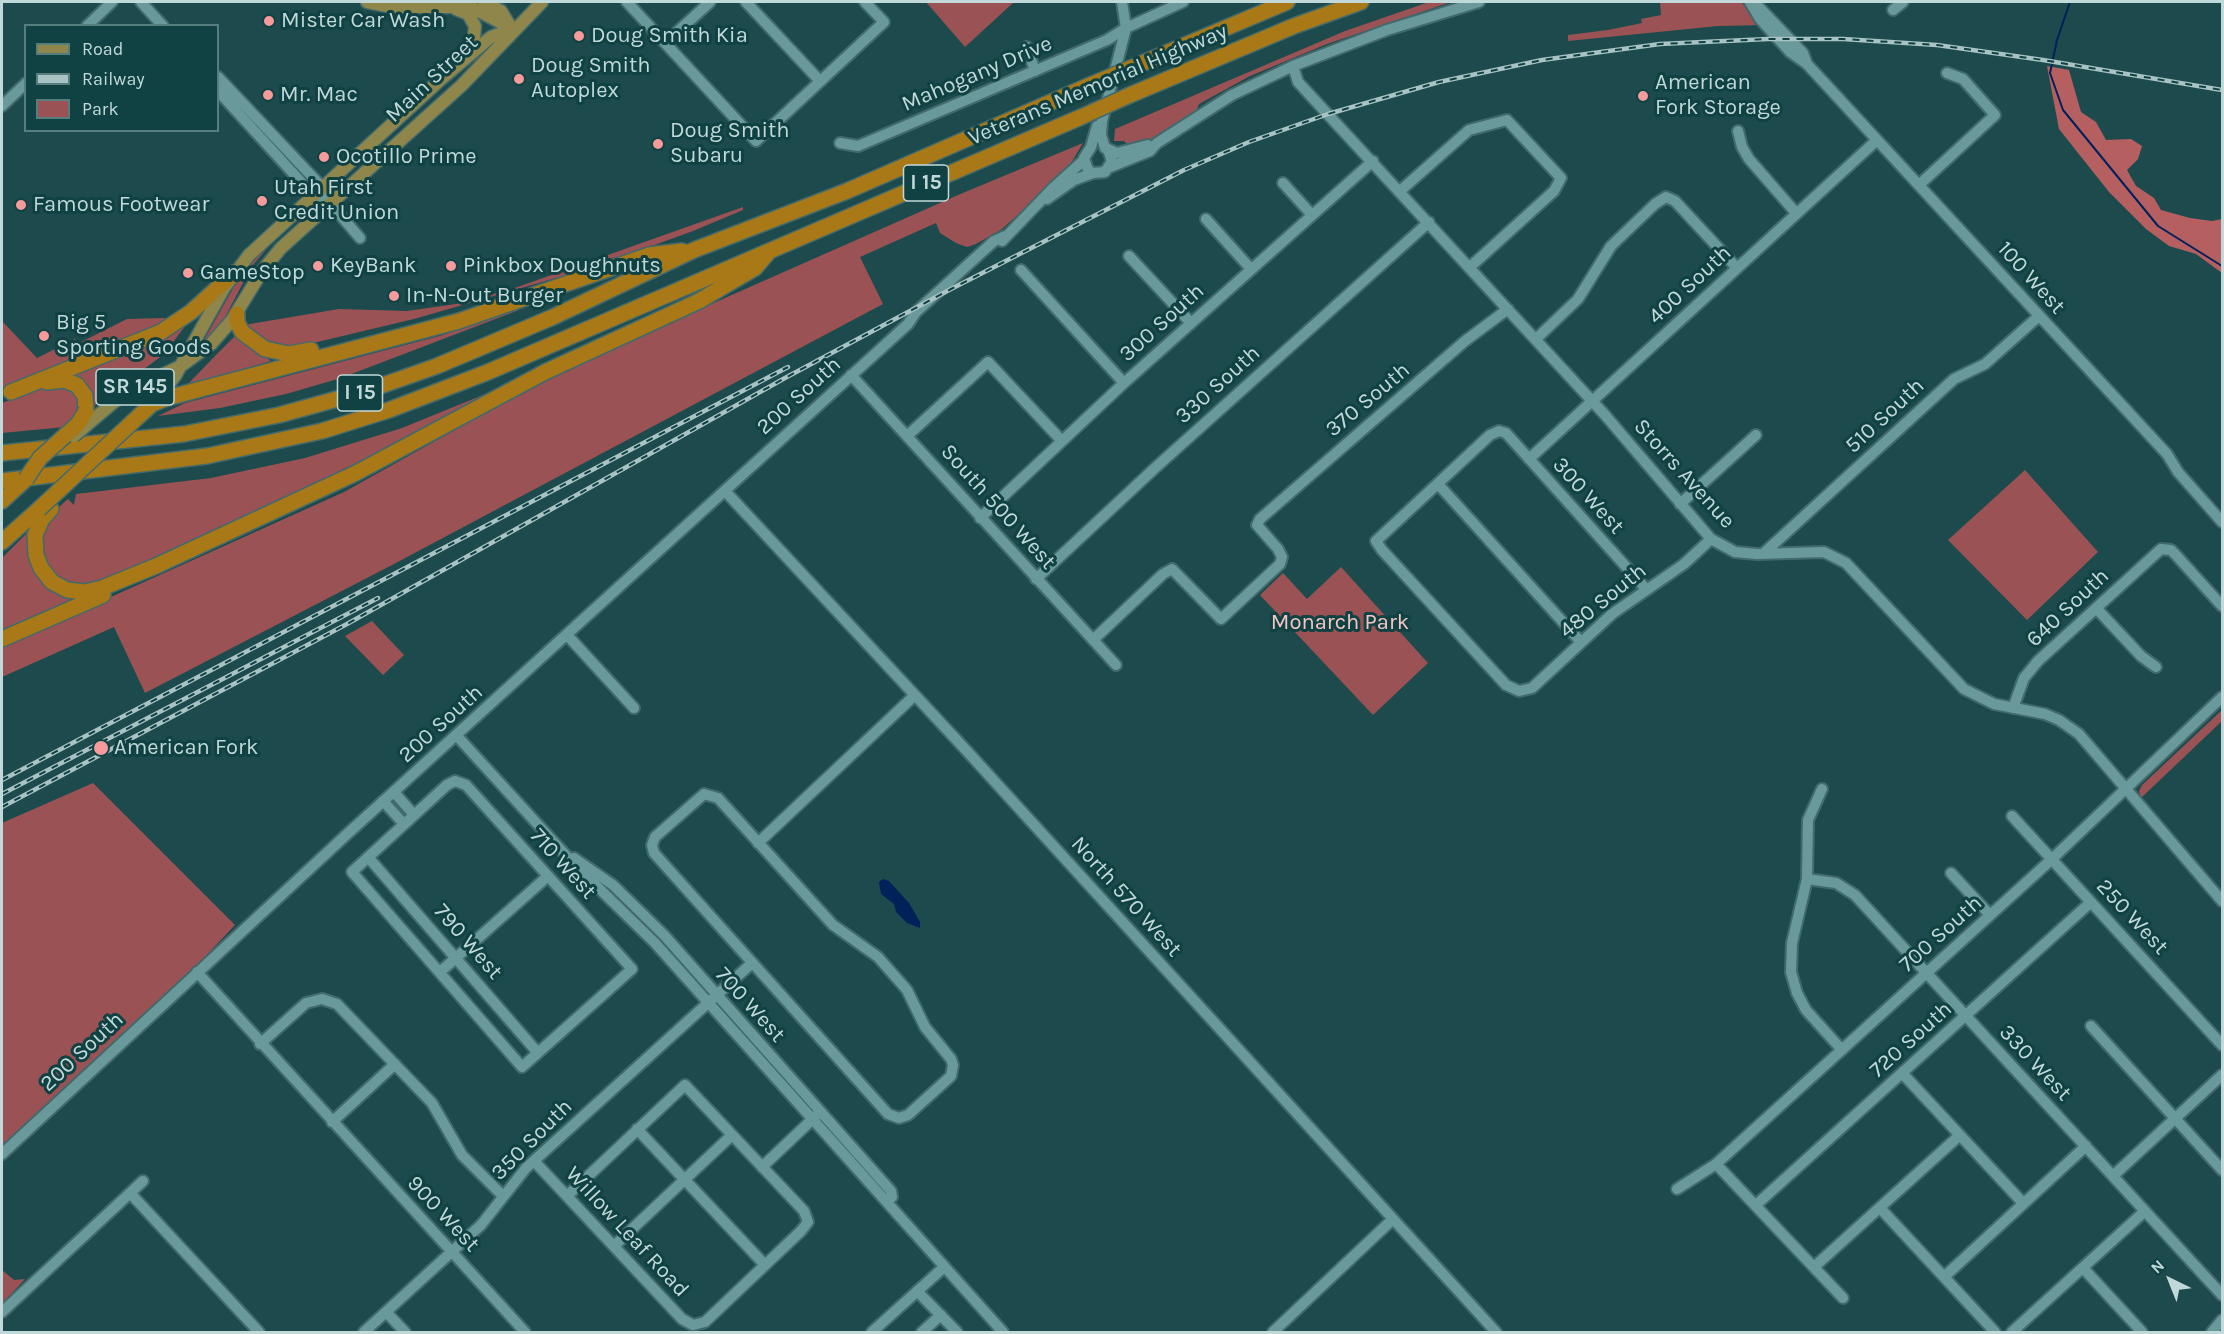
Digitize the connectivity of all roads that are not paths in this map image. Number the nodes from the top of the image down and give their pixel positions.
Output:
1 (112, 2) edge
2 (141, 2) edge
3 (367, 2) edge
4 (484, 2) edge
5 (542, 2) edge
6 (627, 2) edge
7 (710, 2) edge
8 (746, 2) edge
9 (865, 2) edge
10 (1122, 2) edge
11 (1182, 2) edge
12 (1287, 2) edge
13 (1361, 2) edge
14 (1479, 2) edge
15 (1752, 2) edge
16 (1903, 2) edge
17 (447, 7) junction
18 (1893, 10) dead end
19 (89, 24) edge
20 (161, 24) edge
21 (1126, 28) junction
22 (513, 29) junction
23 (666, 43) junction
24 (1027, 47) dead end
25 (1035, 70) junction
26 (1295, 71) junction
27 (1947, 73) dead end
28 (219, 78) edge
29 (440, 80) junction
30 (820, 81) junction
31 (24, 85) edge
32 (219, 92) edge
33 (2, 106) edge
34 (1102, 121) junction
35 (1738, 131) dead end
36 (1877, 140) junction
37 (840, 143) dead end
38 (1157, 143) junction
39 (1091, 147) junction
40 (1107, 149) junction
41 (1084, 160) junction
42 (1373, 161) junction
43 (1110, 167) junction
44 (1093, 173) junction
45 (1283, 183) dead end
46 (1919, 185) junction
47 (317, 191) junction
48 (1400, 191) junction
49 (1042, 202) junction
50 (330, 203) junction
51 (1796, 213) junction
52 (1312, 215) junction
53 (1206, 219) dead end
54 (1429, 222) junction
55 (360, 238) dead end
56 (694, 250) junction
57 (771, 250) junction
58 (1129, 255) dead end
59 (1470, 267) junction
60 (1737, 268) junction
61 (1251, 269) junction
62 (1021, 270) dead end
63 (234, 273) junction
64 (1508, 309) junction
65 (237, 314) junction
66 (2039, 316) junction
67 (1191, 323) junction
68 (421, 330) junction
69 (1536, 339) junction
70 (181, 366) junction
71 (851, 375) junction
72 (1124, 384) junction
73 (6, 394) edge
74 (1592, 401) junction
75 (152, 404) junction
76 (90, 414) junction
77 (1756, 435) dead end
78 (907, 436) junction
79 (1062, 441) junction
80 (2, 453) edge
81 (1529, 459) junction
82 (2, 481) edge
83 (1438, 484) junction
84 (725, 491) junction
85 (2, 501) edge
86 (1680, 504) junction
87 (45, 509) junction
88 (980, 518) junction
89 (2223, 522) edge
90 (1710, 539) junction
91 (2, 542) edge
92 (1764, 553) junction
93 (156, 566) junction
94 (1036, 579) junction
95 (1646, 589) junction
96 (2223, 606) edge
97 (2096, 608) junction
98 (568, 636) junction
99 (2, 639) edge
100 (1093, 640) junction
101 (1581, 642) junction
102 (1116, 665) dead end
103 (2156, 667) dead end
104 (915, 695) junction
105 (2223, 697) edge
106 (634, 708) dead end
107 (2013, 708) junction
108 (457, 736) junction
109 (1822, 789) dead end
110 (2125, 789) junction
111 (394, 792) junction
112 (383, 801) junction
113 (414, 815) junction
114 (2012, 816) dead end
115 (404, 824) junction
116 (758, 843) junction
117 (368, 857) junction
118 (2052, 859) junction
119 (1951, 873) dead end
120 (548, 876) junction
121 (1807, 879) junction
122 (2223, 901) edge
123 (2091, 902) junction
124 (1990, 915) junction
125 (456, 958) junction
126 (752, 963) junction
127 (197, 972) junction
128 (440, 972) junction
129 (1927, 973) junction
130 (711, 999) junction
131 (1966, 1016) junction
132 (2091, 1026) dead end
133 (260, 1044) junction
134 (2223, 1045) edge
135 (1842, 1050) junction
136 (538, 1053) junction
137 (395, 1064) junction
138 (1903, 1074) junction
139 (2223, 1075) edge
140 (816, 1115) junction
141 (2176, 1119) junction
142 (332, 1122) junction
143 (638, 1129) junction
144 (732, 1135) junction
145 (1960, 1135) junction
146 (2086, 1146) junction
147 (2, 1154) edge
148 (534, 1161) junction
149 (1716, 1164) junction
150 (762, 1167) junction
151 (2223, 1170) edge
152 (2113, 1176) junction
153 (685, 1179) junction
154 (143, 1181) dead end
155 (1677, 1189) dead end
156 (130, 1193) junction
157 (503, 1196) junction
158 (567, 1196) junction
159 (2023, 1203) junction
160 (1756, 1205) junction
161 (1880, 1208) junction
162 (2145, 1211) junction
163 (1393, 1220) junction
164 (614, 1246) junction
165 (451, 1252) junction
166 (765, 1265) junction
167 (1814, 1267) junction
168 (943, 1268) junction
169 (2083, 1268) junction
170 (1944, 1277) junction
171 (917, 1291) junction
172 (2223, 1295) edge
173 (1843, 1298) dead end
174 (2, 1312) edge
175 (386, 1312) junction
176 (941, 1315) junction
177 (2223, 1320) edge
178 (259, 1332) edge
179 (364, 1332) edge
180 (405, 1332) edge
181 (525, 1332) edge
182 (872, 1332) edge
183 (922, 1332) edge
184 (957, 1332) edge
185 (1003, 1332) edge
186 (1273, 1332) edge
187 (1496, 1332) edge
188 (1995, 1332) edge
189 (2012, 1332) edge
190 (2142, 1332) edge
191 (2212, 1332) edge

1 - 19 street
2 - 20 street
3 - 17 main road
4 - 22 main road
5 - 22 main road, Main Street
6 - 23 street
7 - 23 street
8 - 30 street
9 - 30 street
10 - 21 street
11 - 21 street
12 - 56 highway, Veterans Memorial Highway / I 15, bridge
13 - 57 highway, Veterans Memorial Highway / I 15, bridge
14 - 26 street
15 - 36 street, 100 West
16 - 18 street
17 - 22 main road
17 - 29 main road
21 - 25 street, Mahogany Drive
21 - 34 street
22 - 29 main road, Main Street / SR 145
22 - 50 main road, Main Street / SR 145
23 - 30 street
24 - 25 street
25 - 37 street, Mahogany Drive
26 - 38 street
26 - 42 street, Storrs Avenue
27 - 46 street
28 - 47 street
29 - 47 main road, Main Street / SR 145
31 - 33 street
32 - 47 street
34 - 39 street
34 - 40 street
35 - 51 street
36 - 46 street, 100 West
36 - 51 street, 400 South
38 - 40 street
38 - 43 street
39 - 40 street
39 - 41 street
40 - 43 street
41 - 44 street
41 - 49 street, 200 South
42 - 48 street, Storrs Avenue
42 - 52 street, 300 South
43 - 44 street
44 - 49 street, 200 South
45 - 52 street
46 - 66 street, 100 West
47 - 50 street
47 - 63 main road, Main Street / SR 145
48 - 54 street, Storrs Avenue
48 - 59 street
49 - 71 street, 200 South
50 - 55 street
50 - 65 main road, Main Street / SR 145
51 - 60 street, 400 South
52 - 61 street, 300 South
53 - 61 street
54 - 59 street, Storrs Avenue
54 - 94 street, 330 South
56 - 68 highway
56 - 80 highway, Veterans Memorial Highway / I 15
57 - 82 highway, Veterans Memorial Highway / I 15
57 - 93 highway
58 - 67 street
59 - 64 street, Storrs Avenue
60 - 69 street
60 - 74 street, 400 South
61 - 67 street, 300 South
62 - 72 street
63 - 70 main road, Main Street / SR 145
63 - 73 highway
64 - 69 street, Storrs Avenue
64 - 100 street, 370 South
65 - 68 highway
65 - 70 main road, Main Street / SR 145
66 - 89 street, 100 West
66 - 92 street, 510 South
67 - 72 street, 300 South
68 - 75 highway
69 - 74 street, Storrs Avenue
70 - 75 main road, Main Street / SR 145
70 - 76 main road, Main Street / SR 145
71 - 78 street, South 500 West
71 - 84 street, 200 South
72 - 79 street, 300 South
73 - 76 highway
74 - 81 street, 400 South
74 - 86 street, Storrs Avenue
75 - 87 highway, Main Street / SR 145, bridge
76 - 85 highway, bridge
77 - 86 street
78 - 79 street
78 - 88 street, South 500 West
79 - 88 street, 300 South
81 - 83 street, 300 West
81 - 95 street, 300 West
83 - 101 street
83 - 101 street, 480 South
84 - 98 street, 200 South
84 - 104 street, North 570 West
86 - 90 street, Storrs Avenue
87 - 91 highway
87 - 93 highway
88 - 94 street, South 500 West
90 - 92 street, Storrs Avenue
90 - 95 street, 480 South
92 - 107 street, Storrs Avenue
93 - 99 highway
94 - 100 street, South 500 West
95 - 101 street, 480 South
96 - 97 street, 640 South
97 - 103 street
97 - 107 street, 640 South
98 - 106 street
98 - 108 street, 200 South
100 - 102 street, South 500 West
104 - 116 street
104 - 163 street, North 570 West
105 - 110 street, 700 South
107 - 110 street, Storrs Avenue
108 - 111 street, 200 South
108 - 130 street, 700 West
109 - 121 street
110 - 118 street, 700 South
110 - 122 street, Storrs Avenue
111 - 112 street, 200 South
111 - 113 street
112 - 115 street
112 - 127 street, 200 South
113 - 115 street
113 - 120 street, 710 West
114 - 118 street, 250 West
115 - 117 street
116 - 126 street
116 - 126 street
117 - 125 street, 790 West
117 - 128 street, 790 West
118 - 123 street, 250 West
118 - 124 street, 700 South
119 - 124 street
120 - 125 street
120 - 136 street, 710 West
121 - 129 street, 330 West
121 - 135 street
123 - 131 street, 720 South
123 - 134 street, 250 West
124 - 129 street, 700 South
125 - 128 street
125 - 136 street, 790 West
126 - 130 street, 350 South
127 - 133 street, 900 West
127 - 147 street, 200 South
128 - 136 street, 790 West
129 - 131 street, 330 West
129 - 135 street, 700 South
130 - 140 street, 700 West
130 - 148 street, 350 South
131 - 138 street, 720 South
131 - 146 street, 330 West
132 - 141 street
133 - 137 street
133 - 142 street, 900 West
135 - 149 street, 700 South
137 - 142 street
137 - 157 street
138 - 145 street
138 - 160 street, 720 South
139 - 141 street
140 - 150 street
140 - 168 street, 700 West
141 - 151 street
141 - 152 street
142 - 165 street, 900 West
143 - 144 street
143 - 153 street
143 - 158 street
144 - 150 street
144 - 153 street
145 - 159 street
145 - 161 street
146 - 152 street, 330 West
146 - 159 street
148 - 157 street, 350 South
148 - 158 street, Willow Leaf Road
149 - 155 street, 700 South
149 - 160 street
150 - 166 street
152 - 162 street, 330 West
153 - 164 street
153 - 166 street
154 - 156 street
156 - 174 street
156 - 178 street
157 - 165 street, 350 South
158 - 164 street, Willow Leaf Road
159 - 170 street
160 - 167 street
161 - 167 street
161 - 170 street
162 - 169 street
162 - 172 street, 330 West
163 - 186 street
163 - 187 street, North 570 West
164 - 166 street, Willow Leaf Road
165 - 175 street, 350 South
165 - 181 street, 900 West
167 - 173 street
168 - 171 street
168 - 185 street, 700 West
169 - 189 street
169 - 190 street
170 - 188 street
171 - 176 street
171 - 182 street
175 - 179 street, 350 South
175 - 180 street
176 - 183 street
176 - 184 street
177 - 191 street

